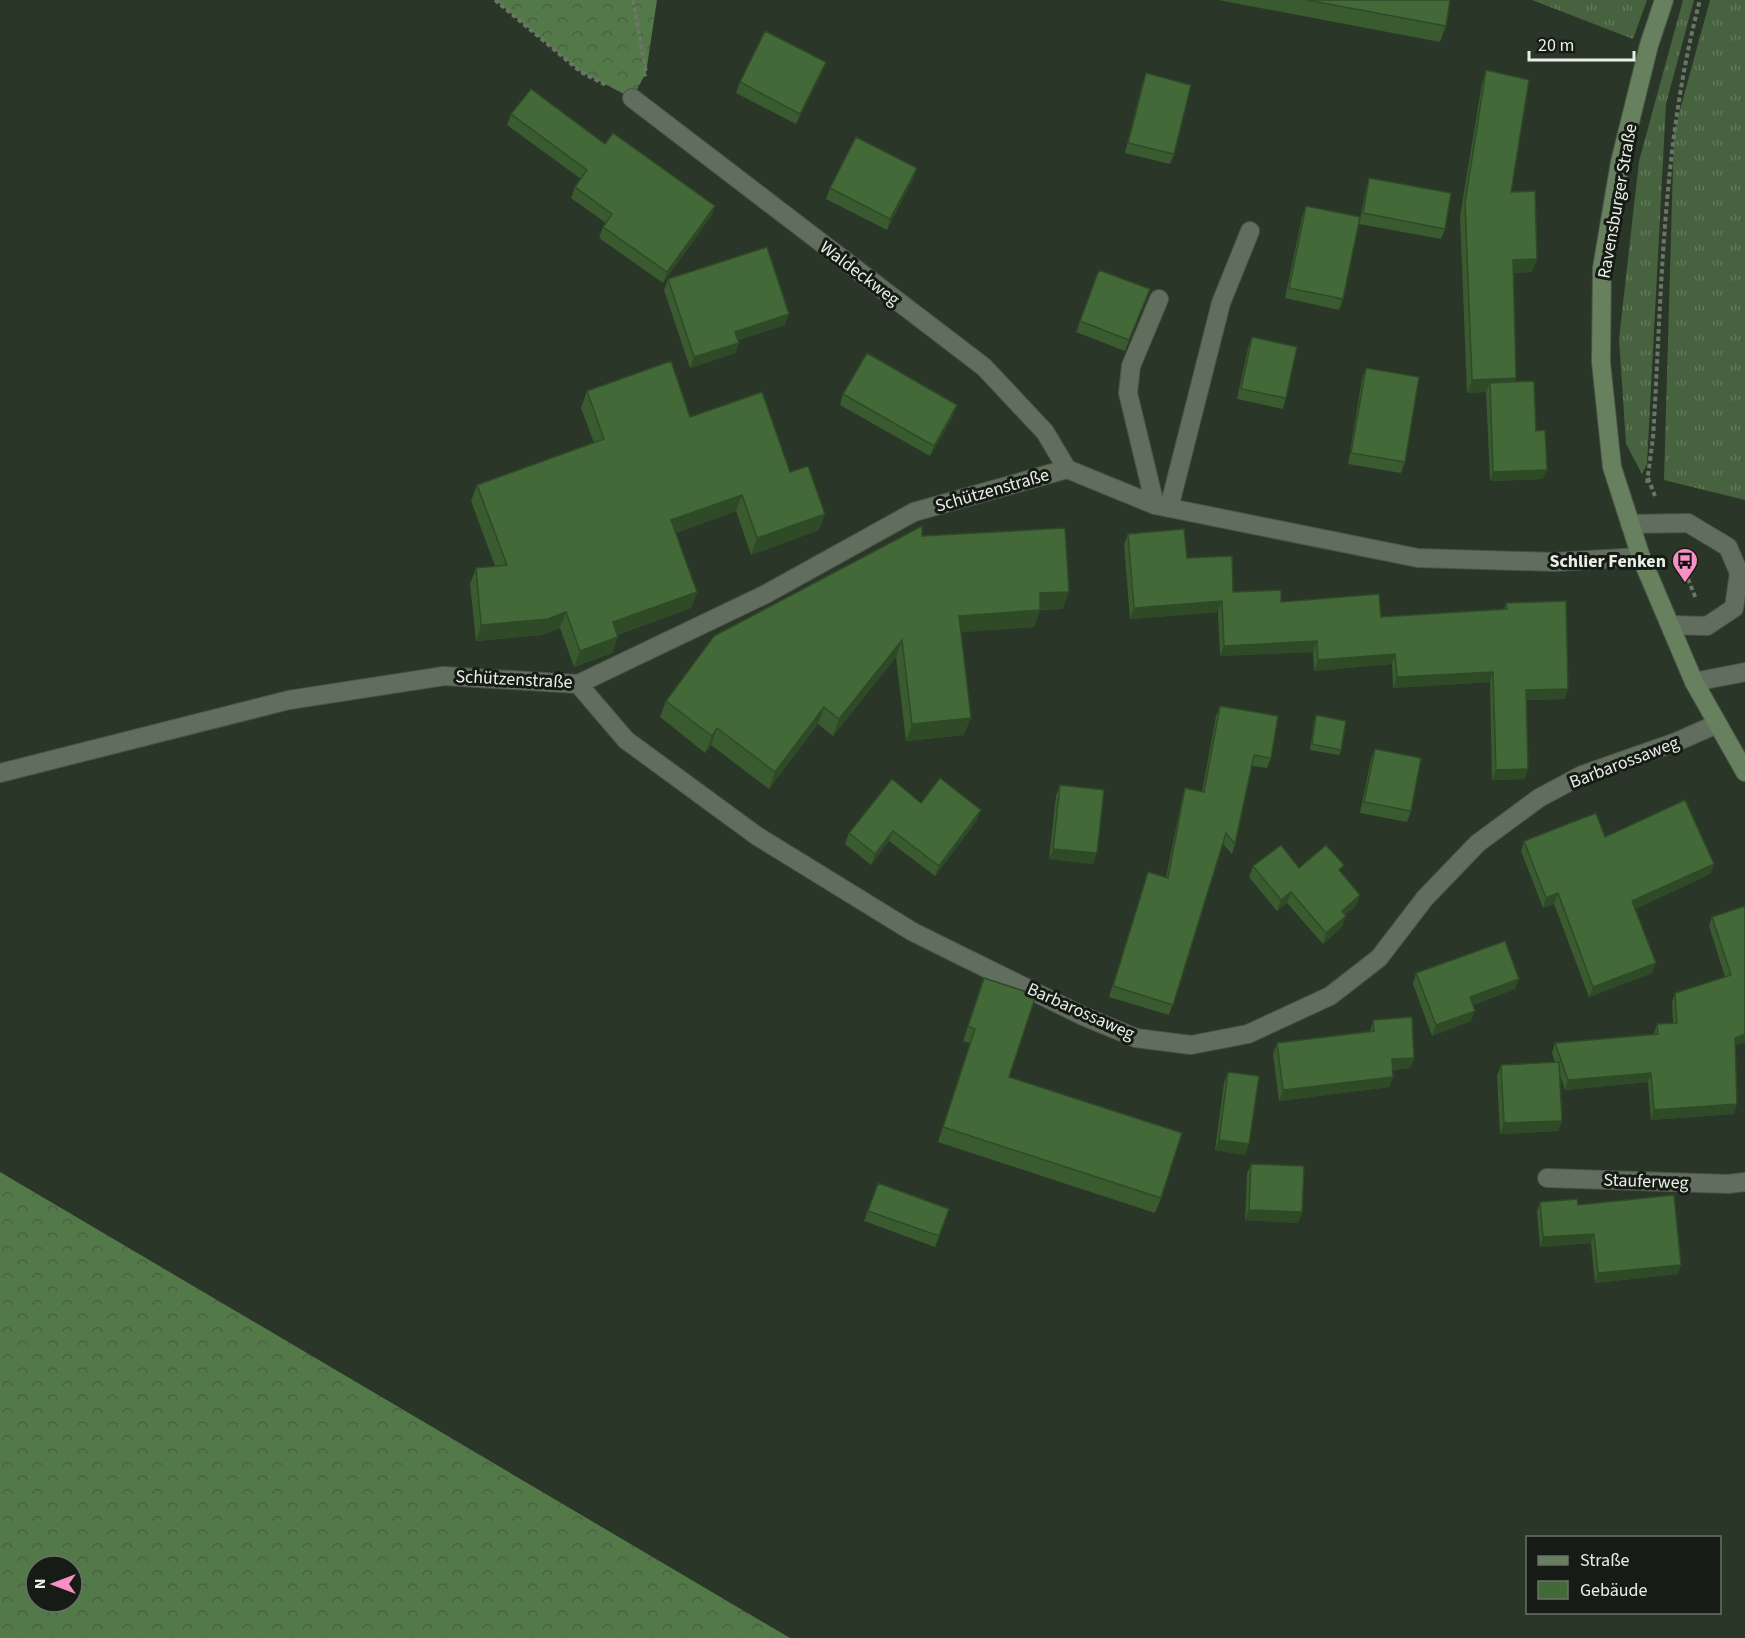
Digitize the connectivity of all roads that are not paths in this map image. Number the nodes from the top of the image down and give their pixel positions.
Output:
1 (1664, 0) edge
2 (632, 98) road end
3 (1250, 231) dead end
4 (1159, 300) dead end
5 (1066, 469) junction
6 (1162, 507) junction
7 (1630, 524) junction
8 (1641, 557) junction
9 (1670, 625) junction
10 (1745, 672) edge
11 (1694, 682) junction
12 (578, 684) junction
13 (1717, 724) junction
14 (1745, 772) edge
15 (0, 773) edge
16 (1547, 1178) dead end
17 (1745, 1182) edge

1 - 7 main road, Ravensburger Straße
2 - 5 street, Waldeckweg
3 - 6 street
4 - 6 street
5 - 6 street, Schützenstraße
5 - 12 street, Schützenstraße
6 - 8 street, Schützenstraße
7 - 8 main road, Ravensburger Straße
7 - 9 street
8 - 9 main road, Ravensburger Straße
9 - 11 main road, Ravensburger Straße
10 - 11 street
11 - 13 main road, Ravensburger Straße
12 - 13 street, Barbarossaweg
12 - 15 street, Schützenstraße
13 - 14 main road, Ravensburger Straße
16 - 17 street, Stauferweg

